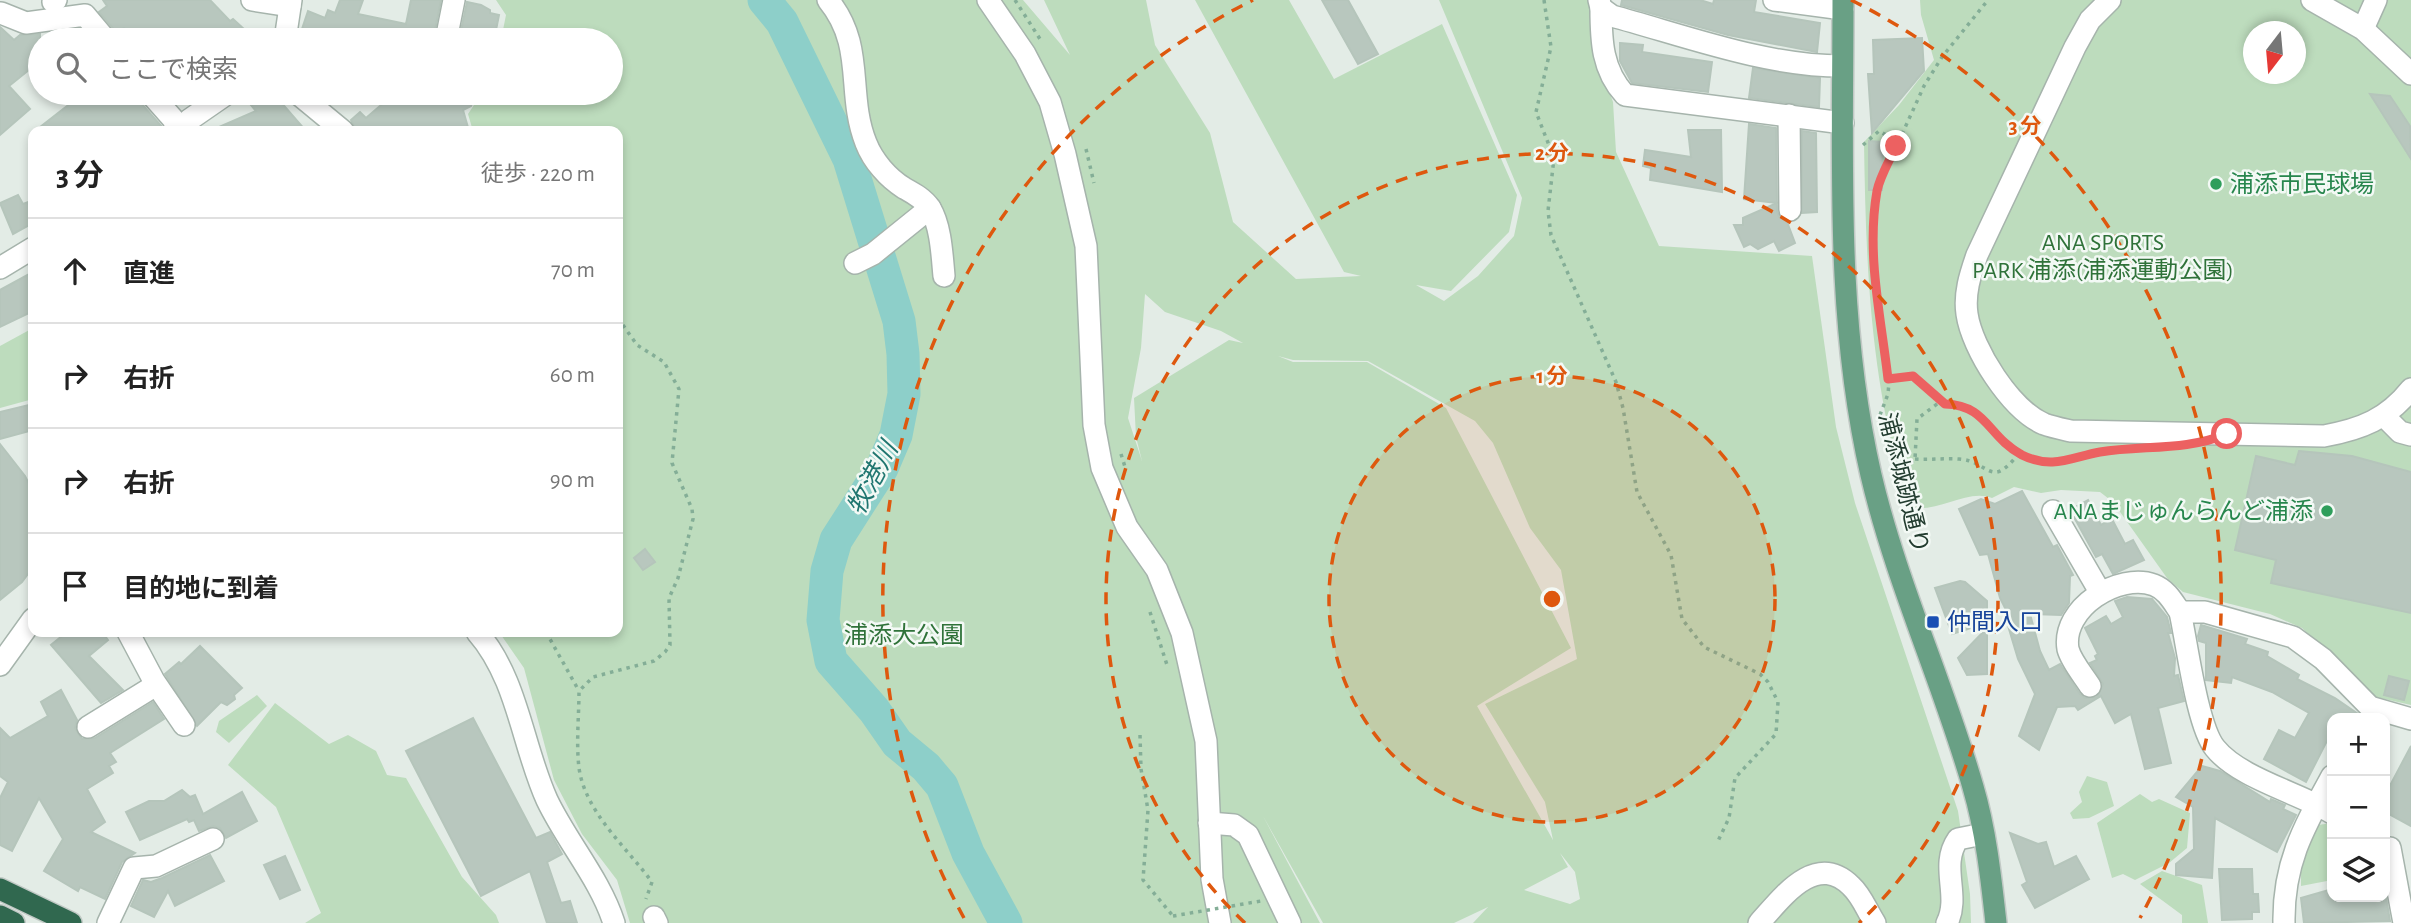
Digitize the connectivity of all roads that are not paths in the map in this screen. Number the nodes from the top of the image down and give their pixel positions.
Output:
1 (252, 0) edge
2 (454, 0) edge
3 (828, 0) edge
4 (988, 0) edge
5 (1774, 0) edge
6 (2110, 0) edge
7 (2312, 0) edge
8 (2375, 0) edge
9 (290, 3) edge
10 (67, 4) edge
11 (1600, 4) edge
12 (1843, 4) edge
13 (1, 13) edge
14 (93, 28) edge
15 (287, 28) edge
16 (448, 28) edge
17 (2363, 29) junction
18 (1842, 66) junction
19 (2411, 74) edge
20 (161, 105) edge
21 (211, 105) edge
22 (312, 105) edge
23 (1789, 115) junction
24 (1843, 123) junction
25 (176, 126) edge
26 (186, 126) edge
27 (337, 126) edge
28 (1790, 209) dead end
29 (926, 211) junction
30 (28, 250) edge
31 (3, 258) edge
32 (864, 258) dead end
33 (944, 276) dead end
34 (2411, 389) edge
35 (2385, 417) junction
36 (2411, 435) edge
37 (2053, 511) dead end
38 (2100, 592) junction
39 (2180, 612) junction
40 (28, 626) edge
41 (131, 637) edge
42 (480, 637) edge
43 (0, 665) edge
44 (156, 685) junction
45 (2090, 686) dead end
46 (2367, 713) edge
47 (2390, 716) edge
48 (2411, 719) edge
49 (184, 725) dead end
50 (88, 727) dead end
51 (2325, 808) edge
52 (1209, 823) junction
53 (1983, 834) junction
54 (213, 839) dead end
55 (2390, 848) edge
56 (2411, 858) edge
57 (2390, 860) edge
58 (0, 889) edge
59 (0, 916) edge
60 (1212, 918) edge
61 (15, 923) edge
62 (71, 923) edge
63 (108, 923) edge
64 (614, 923) edge
65 (1290, 923) edge
66 (1759, 923) edge
67 (1875, 923) edge
68 (1947, 923) edge
69 (1996, 923) edge
70 (2284, 923) edge
71 (2404, 923) edge

1 - 9 street
2 - 16 street
3 - 29 street
4 - 52 street
5 - 12 street
6 - 35 street
7 - 17 street
8 - 17 street
9 - 15 street
10 - 13 street
10 - 14 street
11 - 18 street
11 - 23 street
12 - 18 main road, 浦添城跡通り
17 - 19 street
18 - 24 main road, 浦添城跡通り
20 - 25 street
21 - 26 street
22 - 27 street
23 - 24 street
23 - 28 street
24 - 53 main road, 浦添城跡通り
29 - 32 street
29 - 33 street
30 - 31 street
34 - 35 street
35 - 36 street
37 - 38 street
38 - 39 street
38 - 45 street
39 - 46 street
39 - 51 street
40 - 43 street
41 - 44 street
42 - 64 street
44 - 49 street
44 - 50 street
47 - 48 street
51 - 70 street
52 - 60 street
52 - 65 street
53 - 68 street
53 - 69 main road, 浦添城跡通り
54 - 63 street
55 - 56 street
57 - 71 street
58 - 62 highway
59 - 61 highway
66 - 67 street

